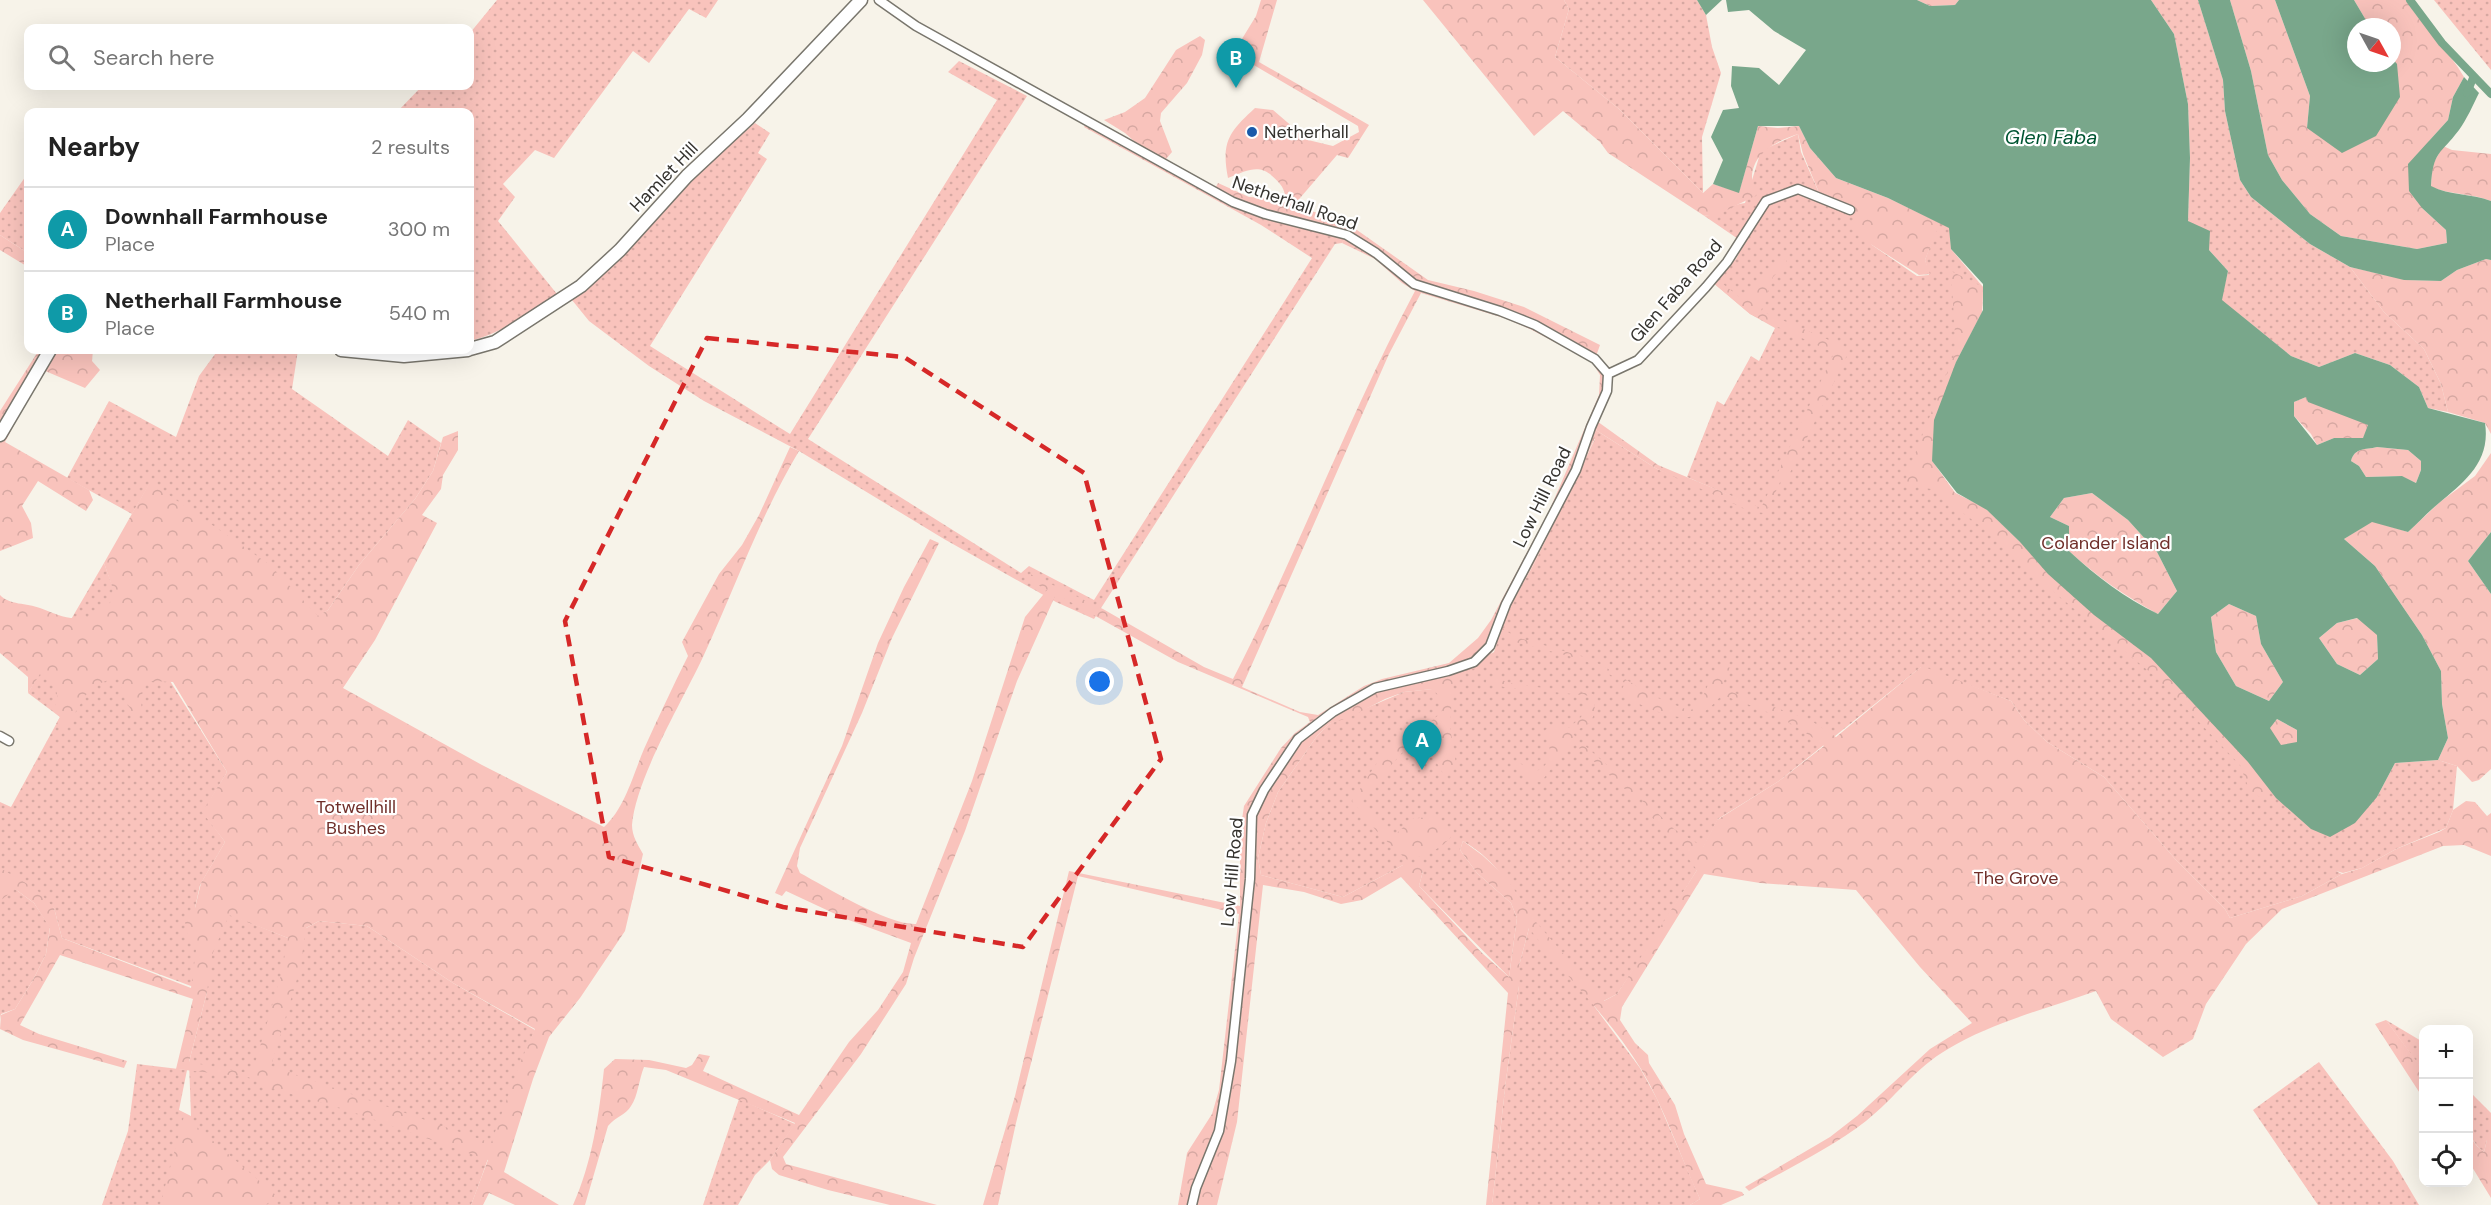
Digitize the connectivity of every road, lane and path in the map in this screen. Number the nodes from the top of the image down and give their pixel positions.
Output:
1 (861, 0) edge
2 (879, 0) edge
3 (1850, 210) dead end
4 (474, 348) edge
5 (48, 354) edge
6 (383, 354) edge
7 (423, 354) edge
8 (1608, 374) junction
9 (0, 435) edge
10 (0, 736) edge
11 (9, 741) dead end
12 (1192, 1205) edge

1 - 4 street, Hamlet Hill
2 - 8 street, Netherhall Road
3 - 8 street, Glen Faba Road
5 - 9 street
6 - 7 street, Hamlet Hill
8 - 12 street, Low Hill Road
10 - 11 street

